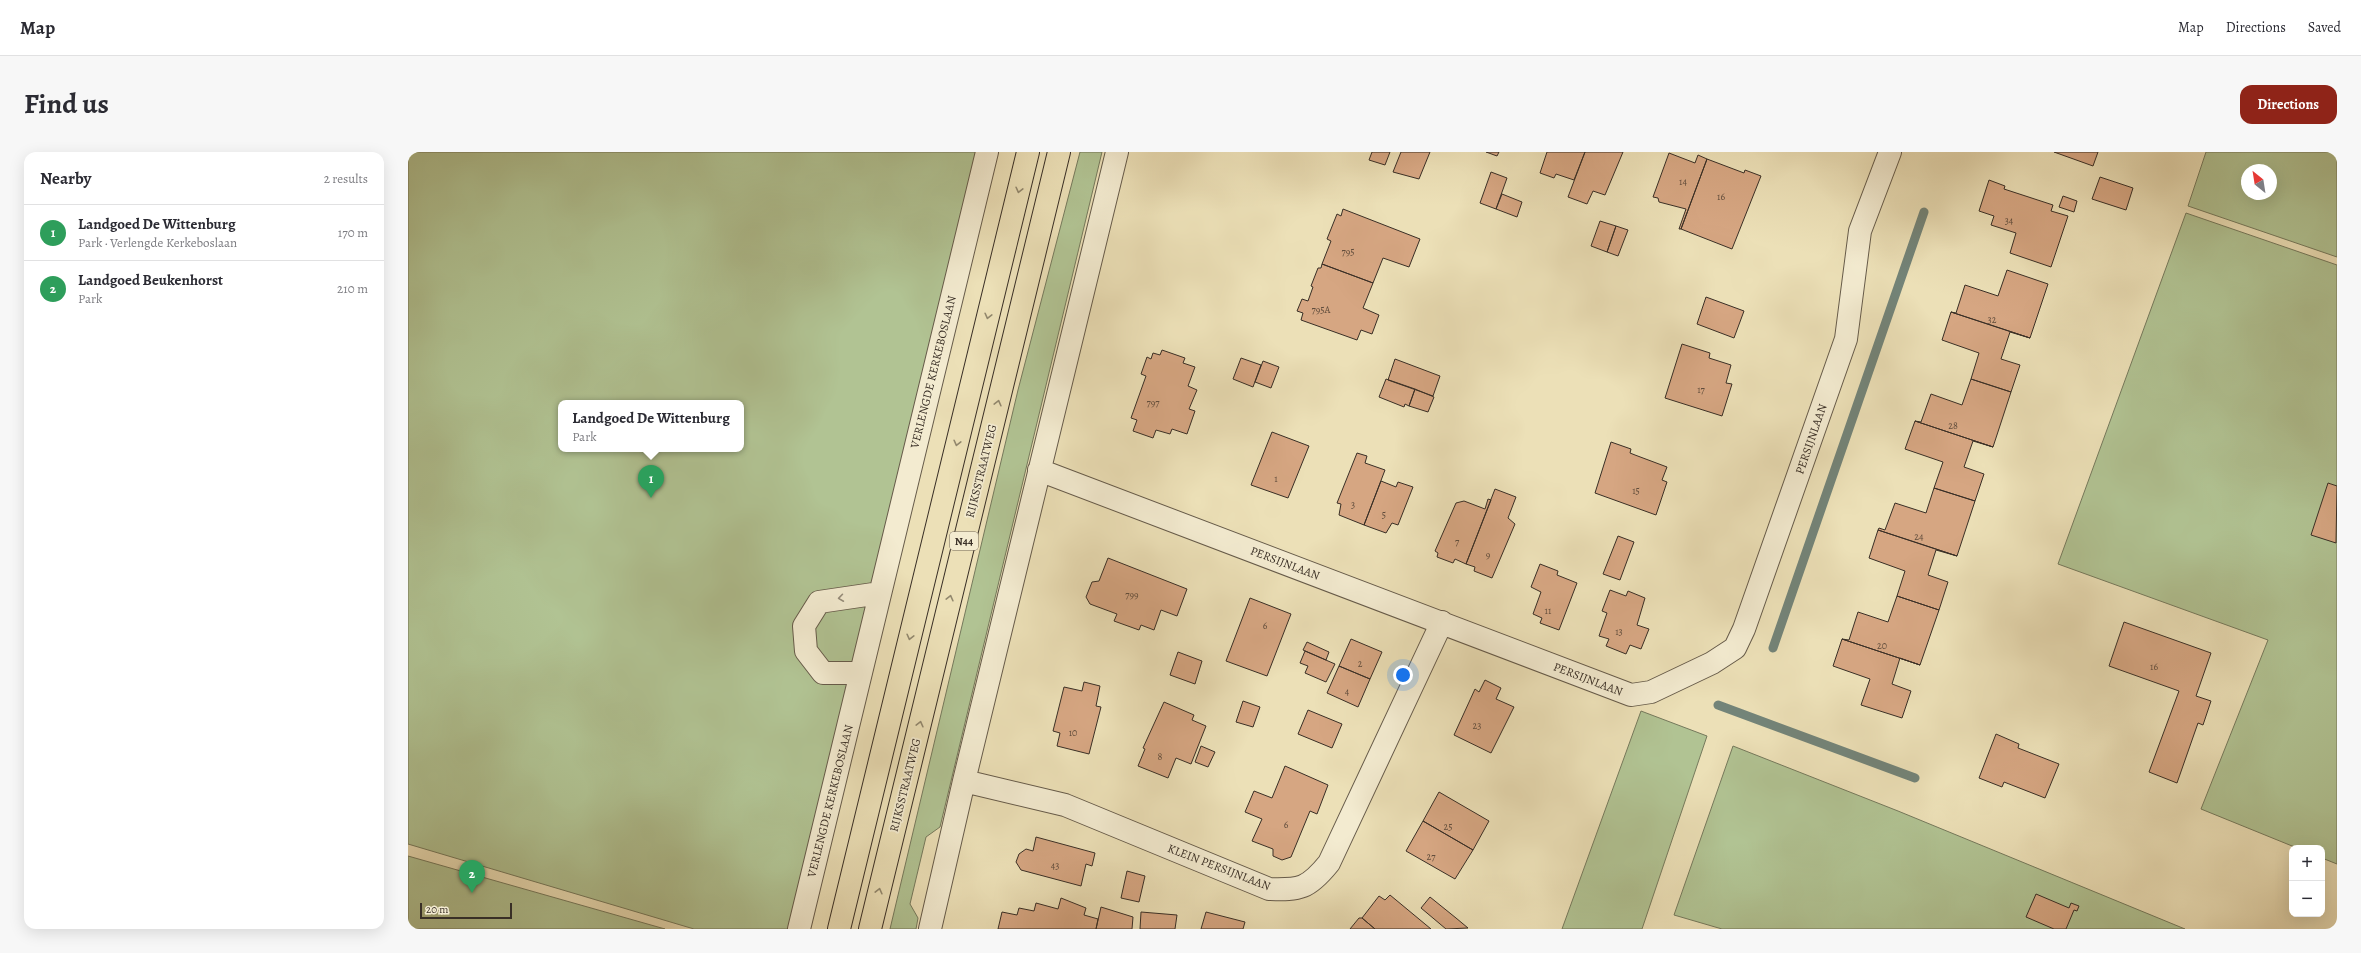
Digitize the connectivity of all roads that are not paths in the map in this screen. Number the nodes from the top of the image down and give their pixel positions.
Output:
1 (987, 152) edge
2 (1028, 152) edge
3 (1059, 152) edge
4 (1117, 152) edge
5 (1890, 152) edge
6 (1039, 470) junction
7 (880, 593) junction
8 (1442, 622) junction
9 (860, 673) junction
10 (964, 781) junction
11 (799, 929) edge
12 (839, 929) edge
13 (870, 929) edge
14 (930, 929) edge

1 - 7 street, VERLENGDE KERKEBOSLAAN
2 -> 12 main road, N44
13 -> 3 main road, RIJKSSTRAATWEG / N44
4 - 6 street
5 - 8 street, PERSIJNLAAN
6 - 8 street, PERSIJNLAAN
6 - 10 street
7 - 9 street, VERLENGDE KERKEBOSLAAN
7 -> 9 street
8 - 10 street, KLEIN PERSIJNLAAN
9 - 11 street, VERLENGDE KERKEBOSLAAN
10 - 14 street

